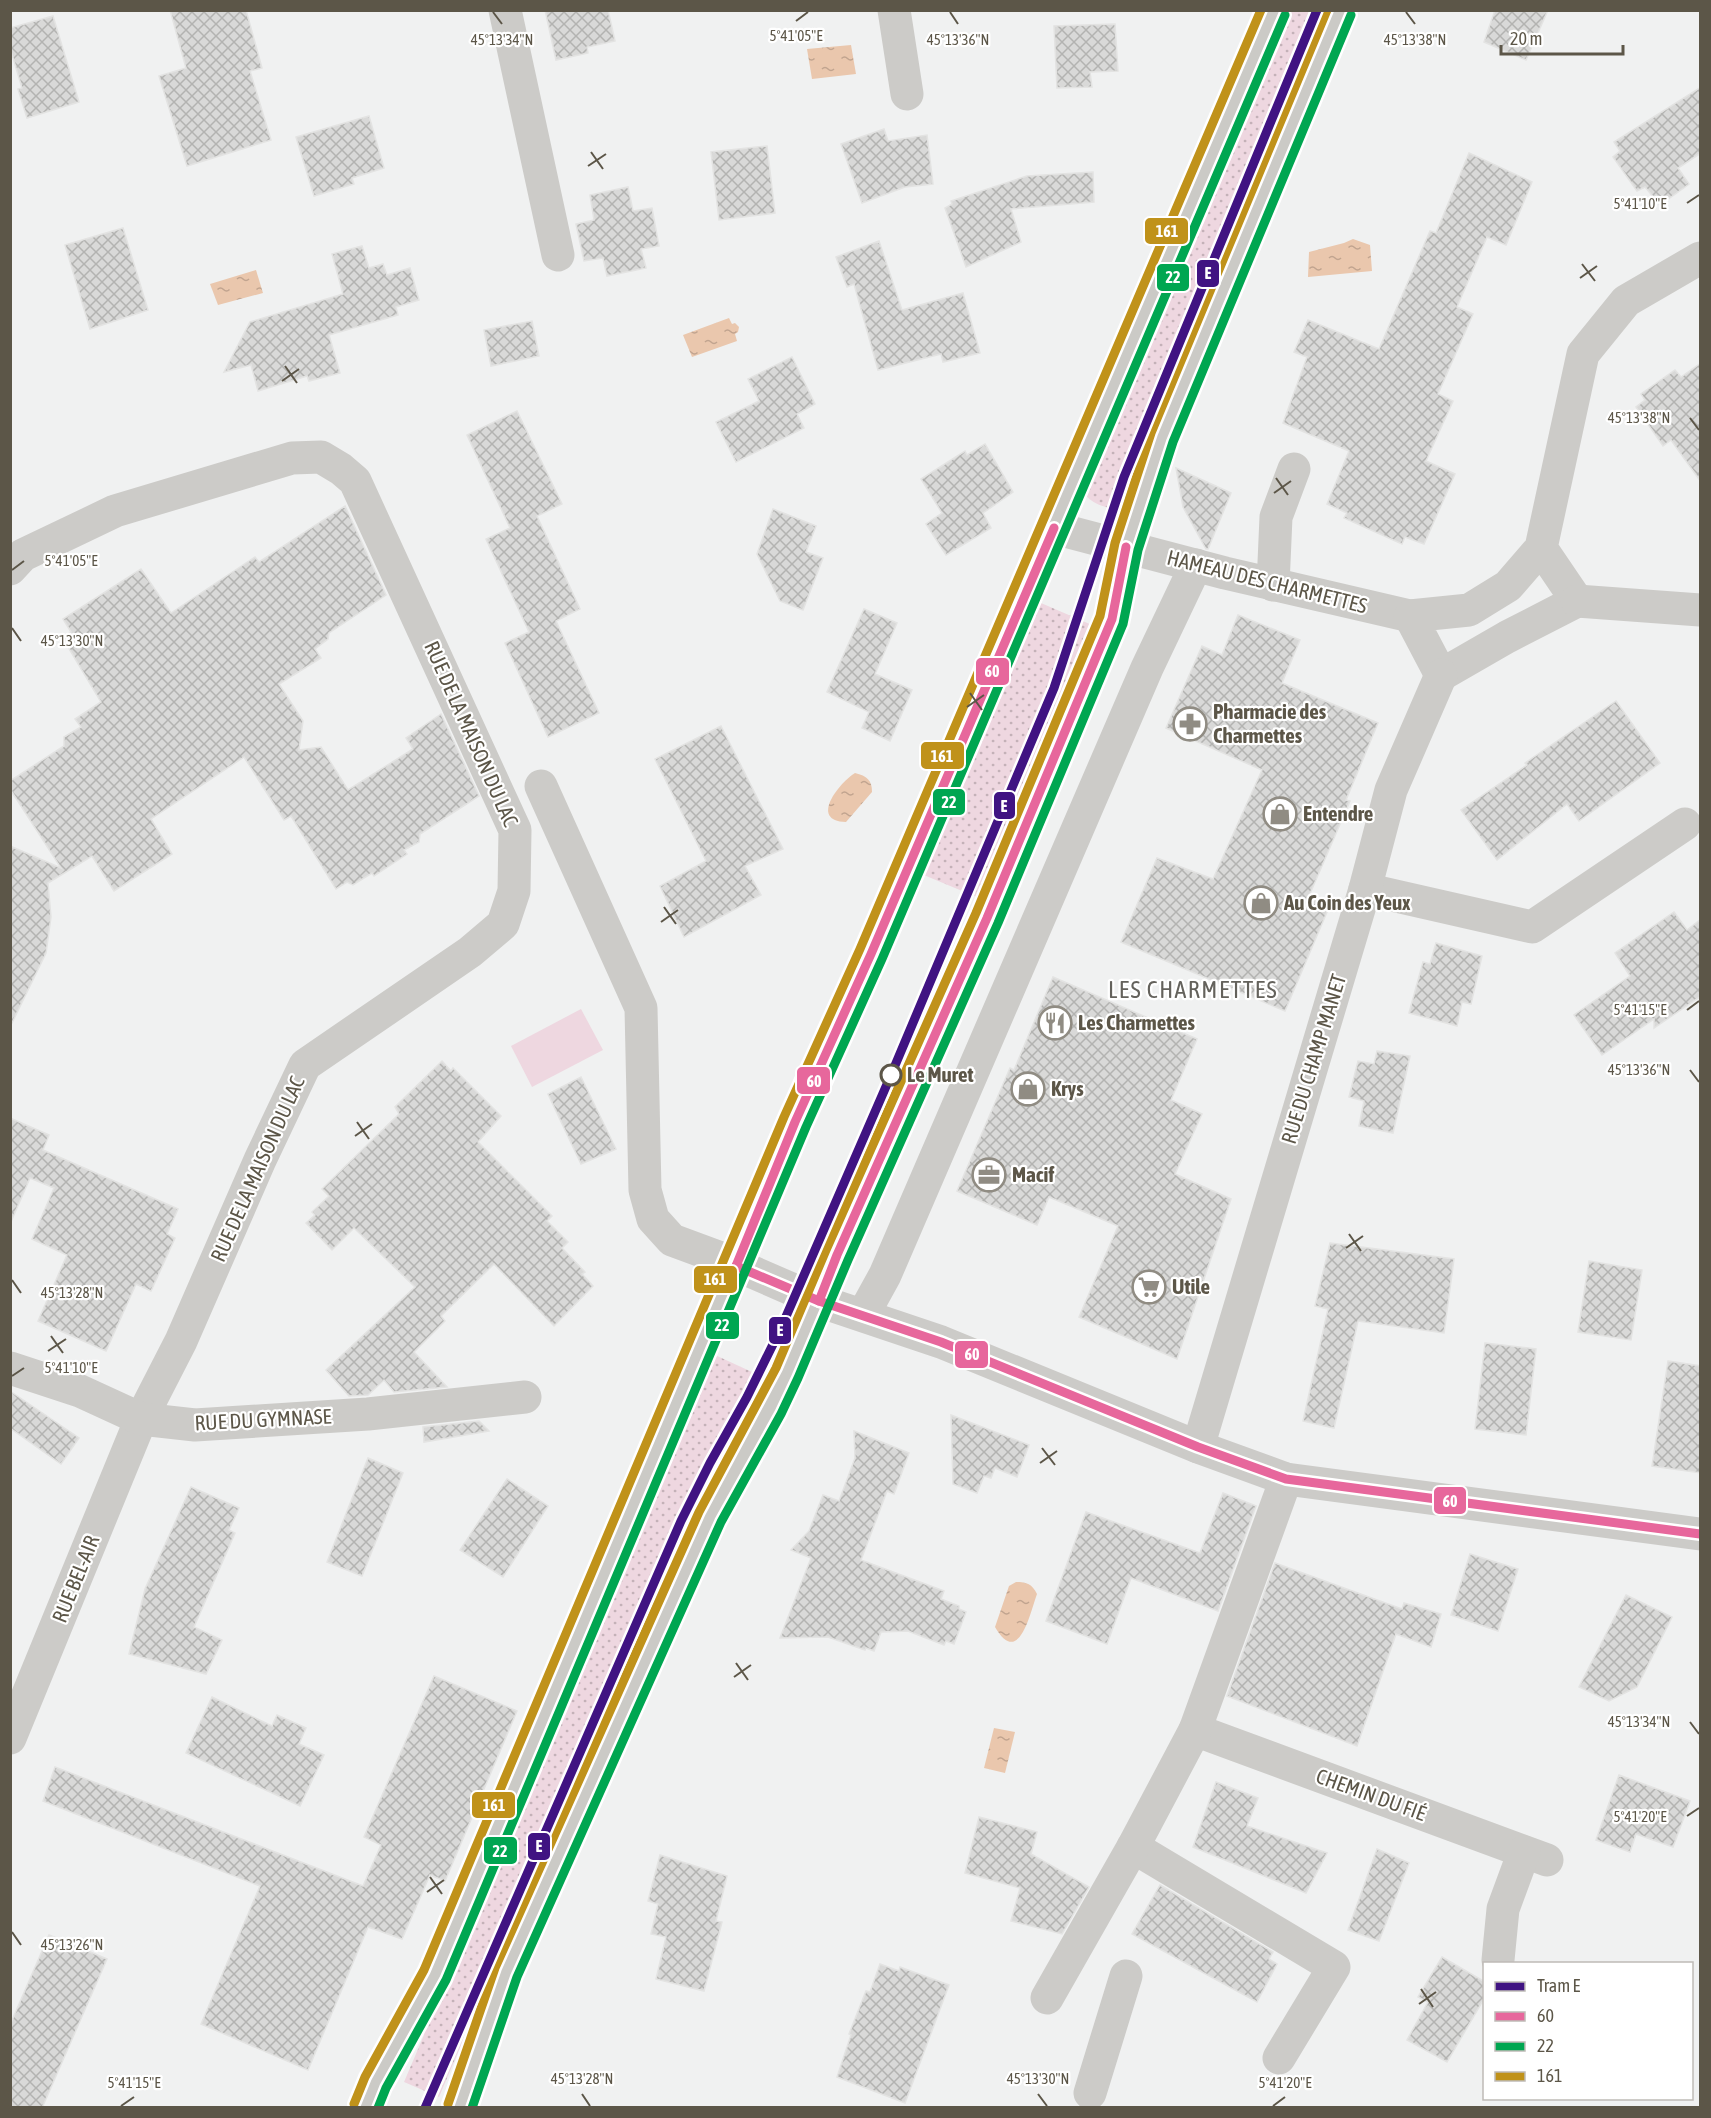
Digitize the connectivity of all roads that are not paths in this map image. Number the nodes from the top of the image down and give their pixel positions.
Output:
1 (505, 10) edge
2 (894, 10) edge
3 (1274, 10) edge
4 (1340, 10) edge
5 (906, 94) dead end
6 (558, 255) dead end
7 (1701, 258) edge
8 (1294, 469) dead end
9 (1054, 528) junction
10 (1126, 547) junction
11 (1540, 548) junction
12 (1196, 566) junction
13 (10, 568) edge
14 (1273, 585) junction
15 (1577, 600) junction
16 (1701, 610) edge
17 (1410, 616) junction
18 (1441, 675) junction
19 (541, 786) dead end
20 (1685, 824) dead end
21 (1365, 889) junction
22 (736, 1266) junction
23 (819, 1301) junction
24 (863, 1315) junction
25 (10, 1368) edge
26 (525, 1397) dead end
27 (141, 1419) junction
28 (1198, 1447) junction
29 (1286, 1479) junction
30 (1701, 1534) edge
31 (1195, 1730) junction
32 (10, 1738) edge
33 (1132, 1847) junction
34 (1498, 1960) dead end
35 (1126, 1976) dead end
36 (1047, 1998) dead end
37 (1279, 2058) dead end
38 (1090, 2093) dead end
39 (365, 2108) edge
40 (459, 2108) edge

1 - 6 street
2 - 5 street
3 - 9 main road
4 - 10 main road
7 - 11 street, HAMEAU DES CHARMETTES
8 - 14 street
9 - 10 street, HAMEAU DES CHARMETTES
9 - 22 main road
10 - 12 street, HAMEAU DES CHARMETTES
10 - 23 main road
11 - 15 street
11 - 17 street, HAMEAU DES CHARMETTES
12 - 14 street, HAMEAU DES CHARMETTES
12 - 24 street
13 - 27 street, RUE DE LA MAISON DU LAC
14 - 17 street, HAMEAU DES CHARMETTES
15 - 16 street
15 - 18 street
17 - 18 street
18 - 21 street, RUE DU CHAMP MANET
19 - 22 street
20 - 21 street
21 - 28 street, RUE DU CHAMP MANET
22 - 23 street
22 - 39 main road
23 - 24 street
23 - 40 main road
24 - 28 street
25 - 27 street, RUE DU GYMNASE
26 - 27 street, RUE DU GYMNASE
27 - 32 street, RUE BEL-AIR
28 - 29 street
29 - 30 street
29 - 31 street
31 - 33 street
31 - 34 street, CHEMIN DU FIÉ
33 - 36 street
33 - 37 street
35 - 38 street

